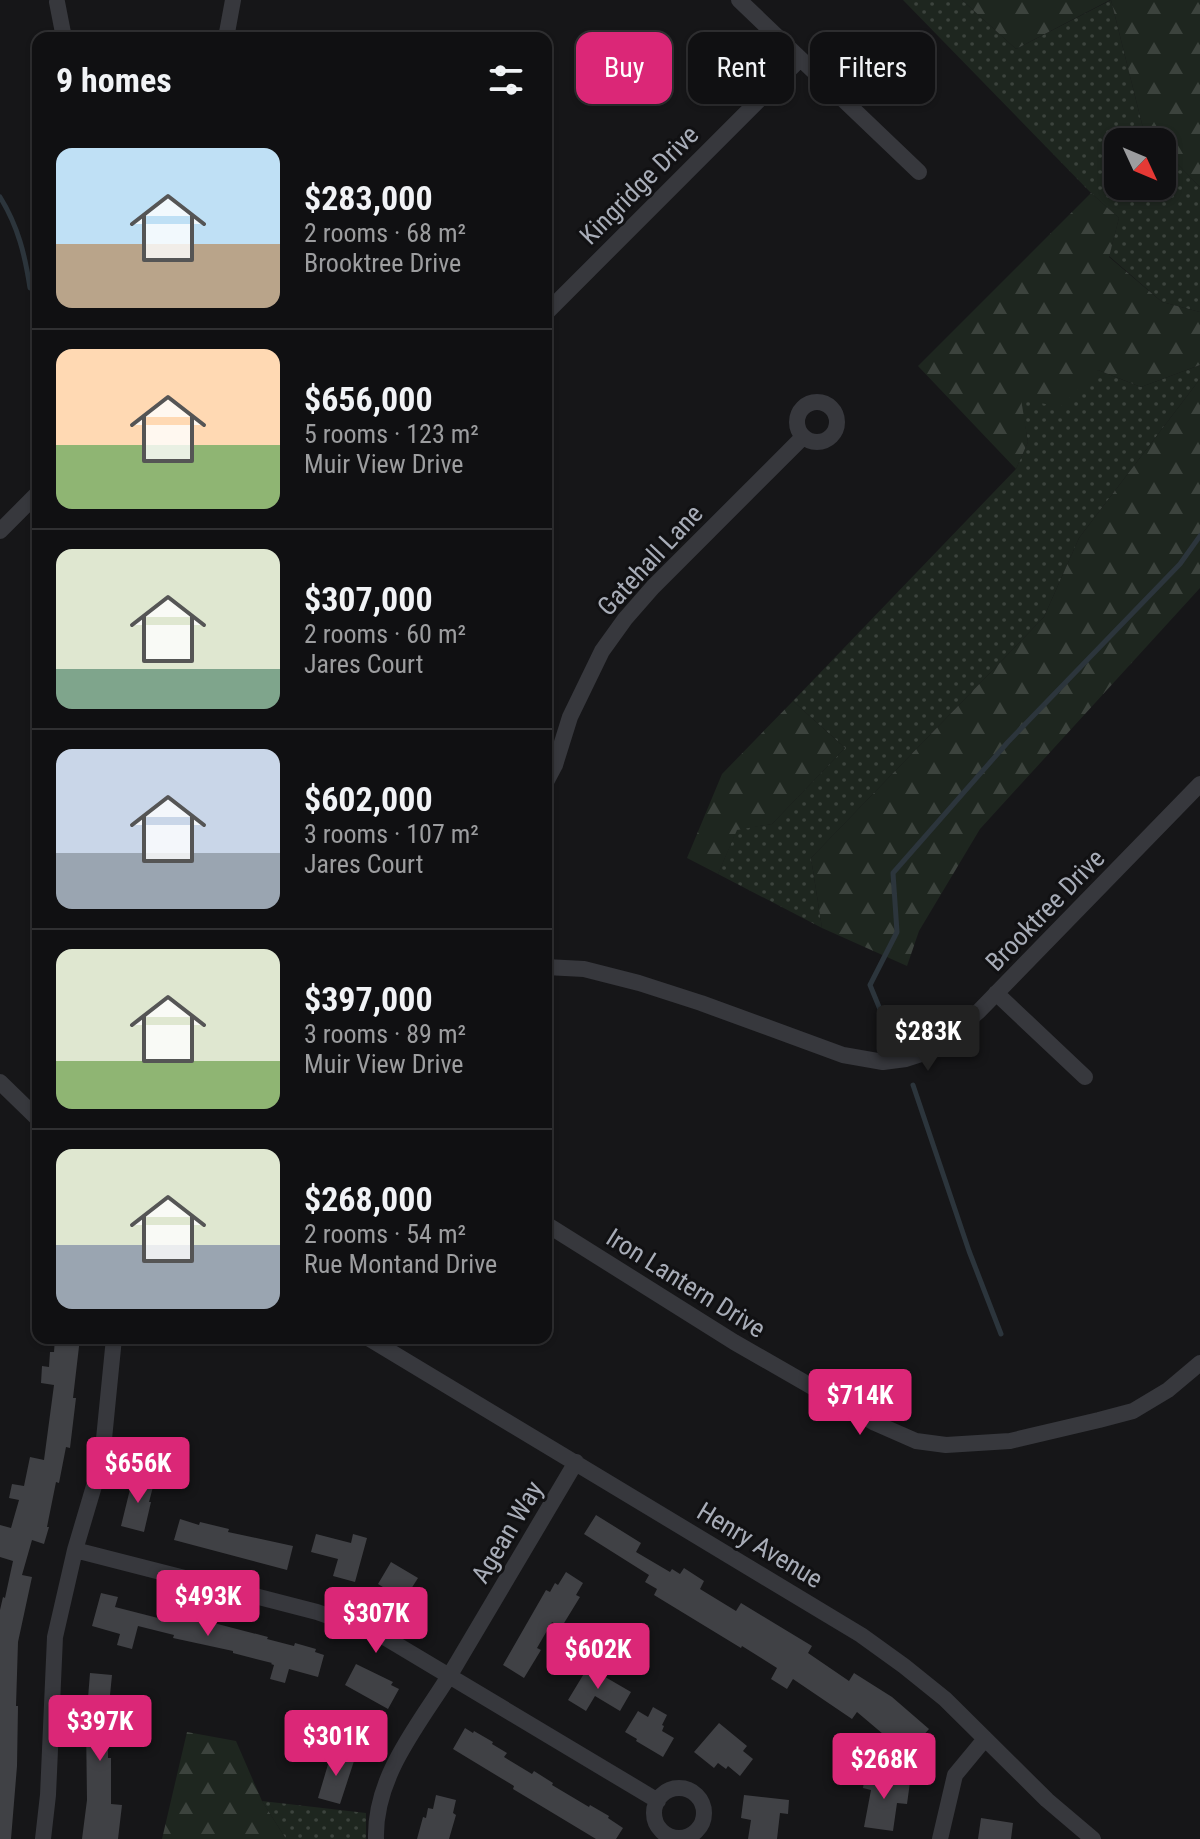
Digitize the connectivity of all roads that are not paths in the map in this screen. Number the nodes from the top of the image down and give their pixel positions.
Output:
1 (233, 0) edge
2 (739, 0) edge
3 (57, 2) dead end
4 (63, 32) edge
5 (227, 32) edge
6 (800, 59) junction
7 (919, 172) dead end
8 (552, 307) edge
9 (803, 437) dead end
10 (32, 499) edge
11 (0, 531) edge
12 (552, 771) edge
13 (1200, 784) edge
14 (552, 967) edge
15 (996, 993) junction
16 (1085, 1077) dead end
17 (0, 1082) edge
18 (32, 1113) edge
19 (552, 1228) edge
20 (113, 1344) edge
21 (378, 1344) edge
22 (1200, 1363) edge
23 (576, 1462) junction
24 (75, 1550) junction
25 (450, 1675) junction
26 (984, 1740) junction
27 (658, 1801) dead end
28 (43, 1839) edge
29 (376, 1839) edge
30 (940, 1839) edge
31 (1093, 1839) edge

1 - 5 street
2 - 6 street
3 - 4 street
6 - 7 street
6 - 8 street, Kingridge Drive
9 - 12 street, Gatehall Lane
10 - 11 street
13 - 15 street, Brooktree Drive
14 - 15 street, Brooktree Drive
15 - 16 street
17 - 18 street
19 - 22 street, Iron Lantern Drive
20 - 24 street
21 - 23 street, Henry Avenue
23 - 25 street, Agean Way
23 - 26 street, Henry Avenue
24 - 25 street
24 - 28 street
25 - 27 street
25 - 29 street, Agean Way
26 - 30 street
26 - 31 street, Henry Avenue

